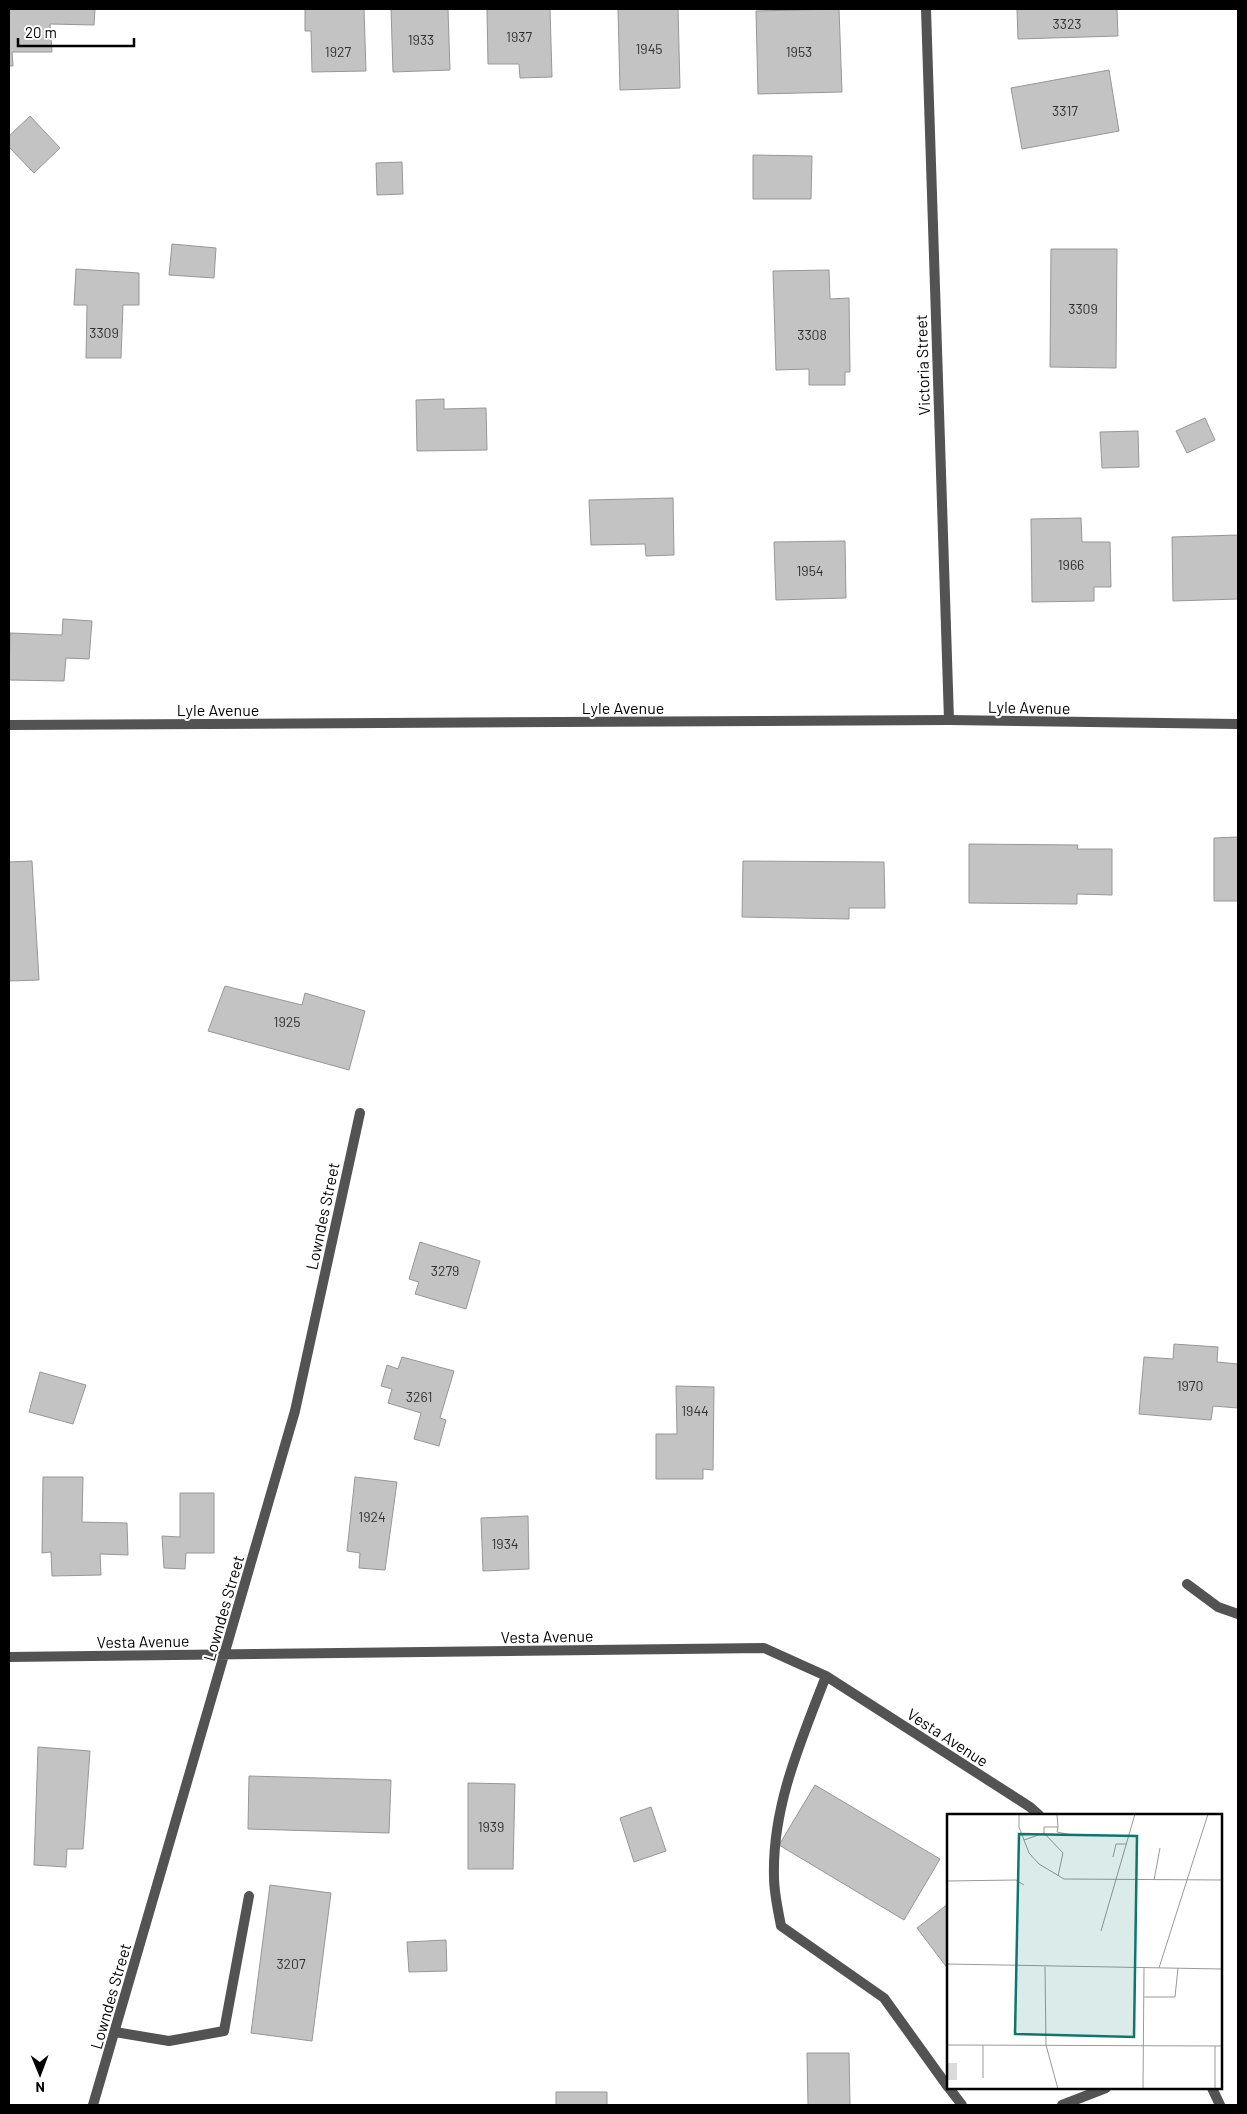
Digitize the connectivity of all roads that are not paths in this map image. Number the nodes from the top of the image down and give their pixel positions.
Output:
1 (926, 9) edge
2 (949, 720) junction
3 (1238, 724) edge
4 (9, 725) edge
5 (360, 1113) dead end
6 (1187, 1584) dead end
7 (1238, 1614) edge
8 (225, 1655) junction
9 (9, 1657) edge
10 (826, 1676) junction
11 (1038, 1814) edge
12 (249, 1896) dead end
13 (115, 2032) junction
14 (947, 2084) edge
15 (950, 2089) edge
16 (1103, 2089) edge
17 (1212, 2089) edge
18 (93, 2105) edge
19 (962, 2105) edge
20 (1062, 2105) edge
21 (1220, 2105) edge

1 - 2 street, Victoria Street
2 - 3 street, Lyle Avenue
2 - 4 street, Lyle Avenue
5 - 8 street, Lowndes Street
6 - 7 street
8 - 9 street, Vesta Avenue
8 - 10 street, Vesta Avenue
8 - 13 street, Lowndes Street
10 - 11 street, Vesta Avenue
10 - 14 street
12 - 13 street
13 - 18 street, Lowndes Street
15 - 19 street
16 - 20 street
17 - 21 street

